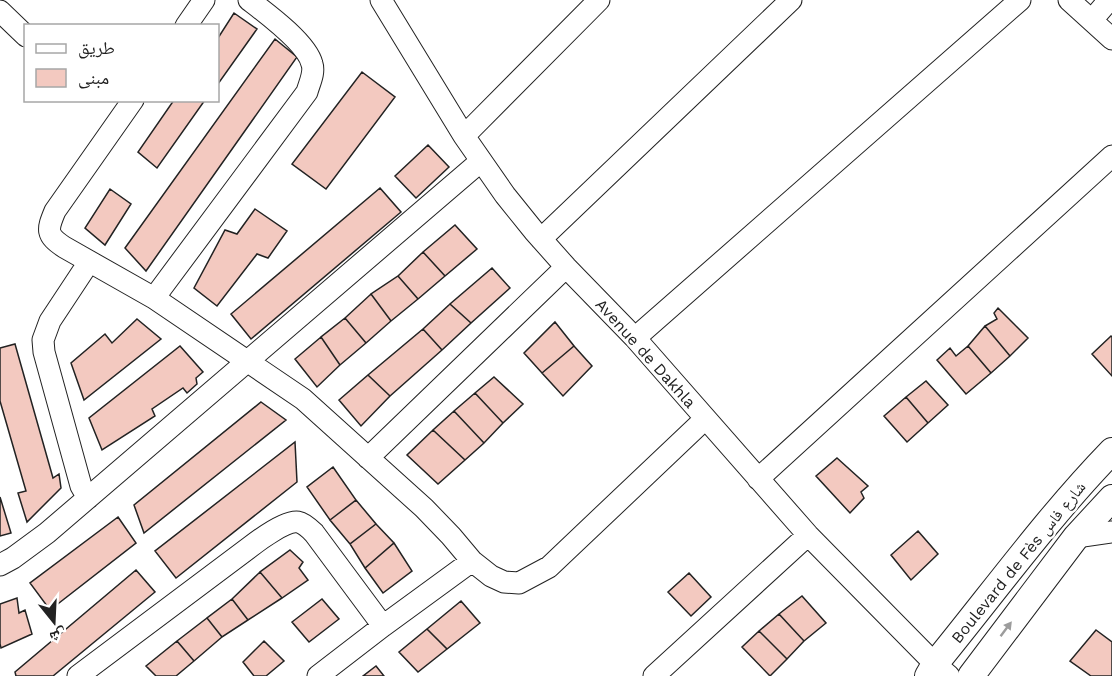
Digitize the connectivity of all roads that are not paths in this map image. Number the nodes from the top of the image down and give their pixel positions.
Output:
1 (204, 0) edge
2 (249, 0) edge
3 (381, 0) edge
4 (599, 0) edge
5 (791, 0) edge
6 (1020, 0) edge
7 (1069, 0) edge
8 (1109, 0) edge
9 (0, 11) edge
10 (1092, 20) junction
11 (187, 24) edge
12 (24, 34) edge
13 (1112, 39) edge
14 (132, 102) edge
15 (464, 136) junction
16 (1112, 156) edge
17 (481, 162) junction
18 (541, 239) junction
19 (89, 262) junction
20 (566, 267) junction
21 (154, 298) junction
22 (635, 338) junction
23 (248, 362) junction
24 (705, 419) junction
25 (1112, 451) edge
26 (368, 458) junction
27 (758, 479) junction
28 (88, 498) junction
29 (1112, 498) edge
30 (1112, 532) edge
31 (808, 535) junction
32 (1076, 537) junction
33 (472, 561) junction
34 (0, 565) edge
35 (383, 626) junction
36 (937, 672) edge
37 (78, 676) edge
38 (318, 676) edge
39 (654, 676) edge
40 (971, 676) edge

1 - 11 street
2 - 21 street
3 - 15 street, Avenue de Dakhla
4 - 15 street
5 - 18 street
6 - 22 street
7 - 10 street
8 - 10 street
9 - 12 street
10 - 13 street
14 - 19 street
15 - 17 street, Avenue de Dakhla
16 - 27 street
17 - 18 street, Avenue de Dakhla
17 - 23 street
18 - 20 street, Avenue de Dakhla
19 - 21 street
19 - 28 street
20 - 22 street, Avenue de Dakhla
20 - 26 street
21 - 23 street
22 - 24 street, Avenue de Dakhla
23 - 26 street
23 - 28 street
24 - 27 street, Avenue de Dakhla
24 - 33 street
25 - 36 main road, Boulevard de Fès شارع فاس
26 - 33 street
27 - 31 street, Avenue de Dakhla
28 - 34 street
29 - 32 main road, Boulevard de Fès شارع فاس
30 - 32 street
31 - 36 street, Avenue de Dakhla
31 - 39 street
40 -> 32 main road, Boulevard de Fès شارع فاس
33 - 35 street
35 - 37 street
35 - 38 street

